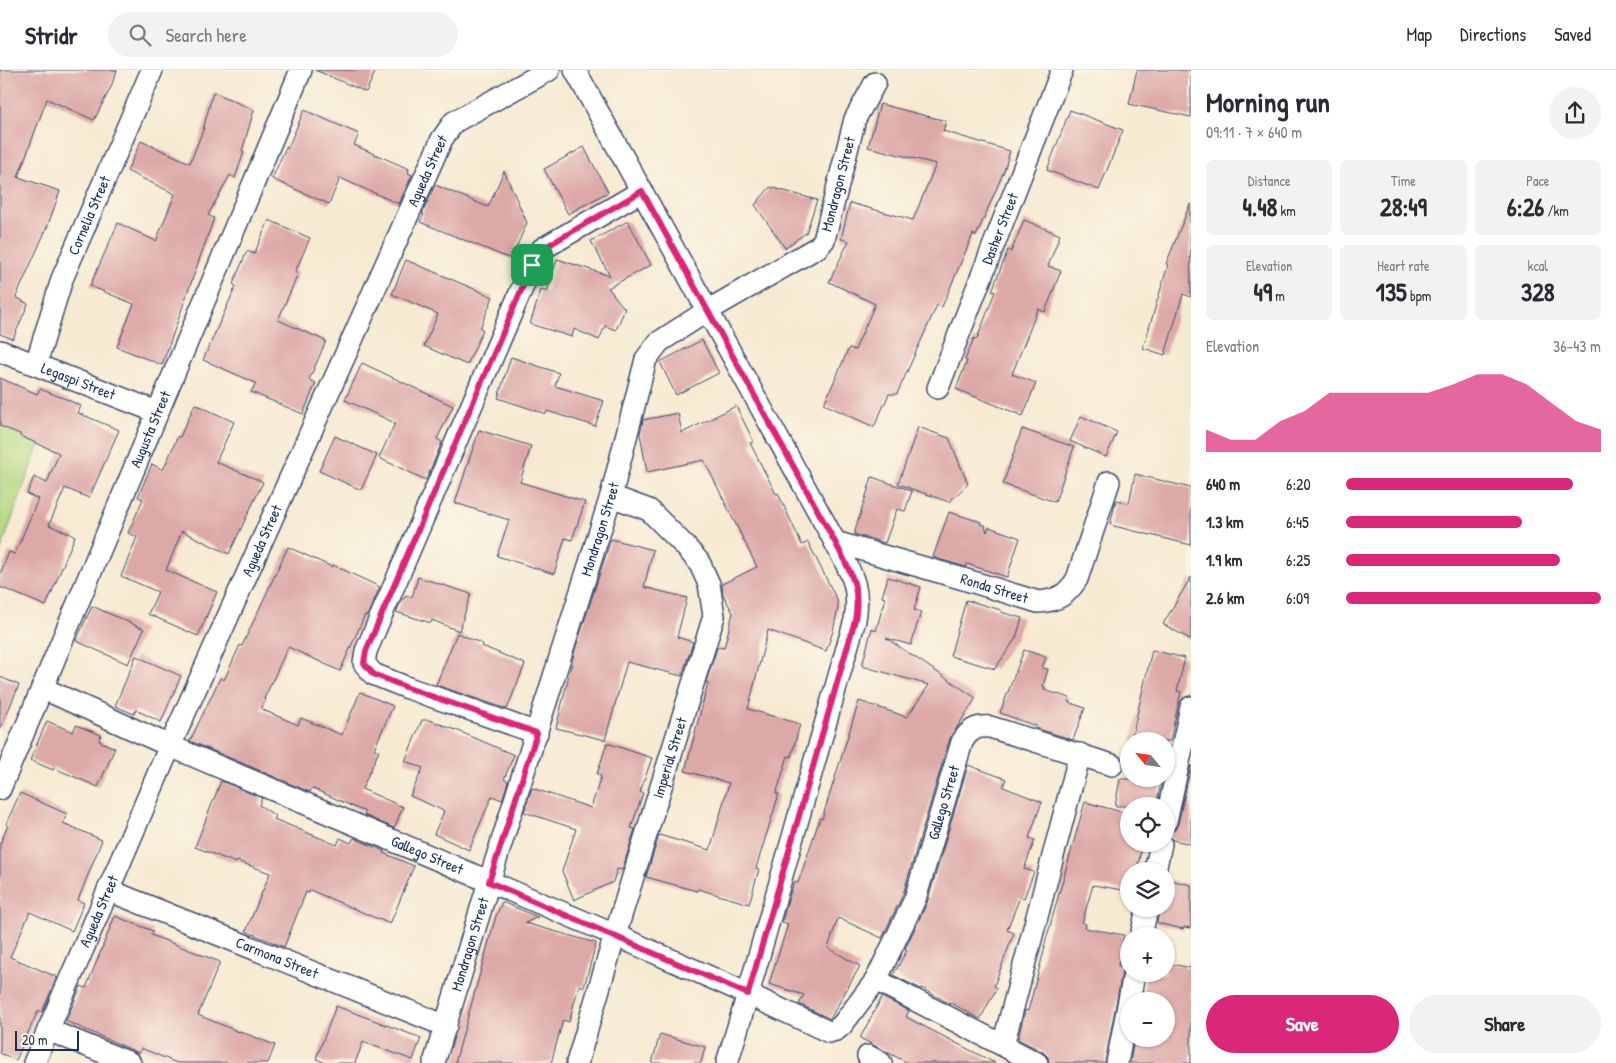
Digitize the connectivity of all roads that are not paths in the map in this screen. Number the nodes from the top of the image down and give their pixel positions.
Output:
1 (152, 70) edge
2 (301, 70) edge
3 (548, 70) edge
4 (575, 70) edge
5 (1062, 70) edge
6 (875, 83) dead end
7 (642, 191) junction
8 (707, 311) junction
9 (0, 351) edge
10 (36, 364) junction
11 (938, 388) dead end
12 (157, 412) junction
13 (1109, 482) dead end
14 (611, 496) junction
15 (835, 542) junction
16 (42, 688) junction
17 (1191, 707) edge
18 (537, 733) junction
19 (170, 746) junction
20 (1080, 754) junction
21 (1112, 765) dead end
22 (0, 789) edge
23 (1171, 797) edge
24 (489, 882) junction
25 (108, 890) junction
26 (614, 935) junction
27 (876, 980) junction
28 (1132, 982) edge
29 (748, 994) junction
30 (446, 1026) junction
31 (48, 1030) junction
32 (1003, 1046) junction
33 (34, 1063) edge
34 (130, 1063) edge
35 (434, 1063) edge
36 (577, 1063) edge
37 (727, 1063) edge
38 (1037, 1063) edge
39 (1117, 1063) edge

1 - 10 street, Cornelia Street
2 - 12 street, Augusta Street
3 - 19 street, Agueda Street
4 - 7 street
5 - 11 street, Dasher Street
6 - 8 street, Mondragon Street
7 - 8 street
7 - 18 street
8 - 14 street, Mondragon Street
8 - 15 street
9 - 10 street, Legaspi Street
10 - 12 street, Legaspi Street
12 - 16 street, Augusta Street
13 - 15 street, Ronda Street
14 - 18 street, Mondragon Street
14 - 26 street, Imperial Street
15 - 29 street
16 - 19 street, Gallego Street
16 - 22 street, Augusta Street
17 - 23 street
18 - 24 street, Mondragon Street
19 - 24 street, Gallego Street
19 - 25 street, Agueda Street
20 - 21 street, Gallego Street
20 - 27 street, Gallego Street
20 - 32 street
24 - 26 street, Gallego Street
24 - 30 street, Mondragon Street
25 - 30 street, Carmona Street
25 - 31 street, Agueda Street
26 - 29 street, Gallego Street
26 - 36 street, Imperial Street
27 - 29 street, Gallego Street
27 - 32 street
28 - 39 street
29 - 37 street
30 - 35 street, Mondragon Street
31 - 33 street, Agueda Street
31 - 34 street
32 - 38 street

